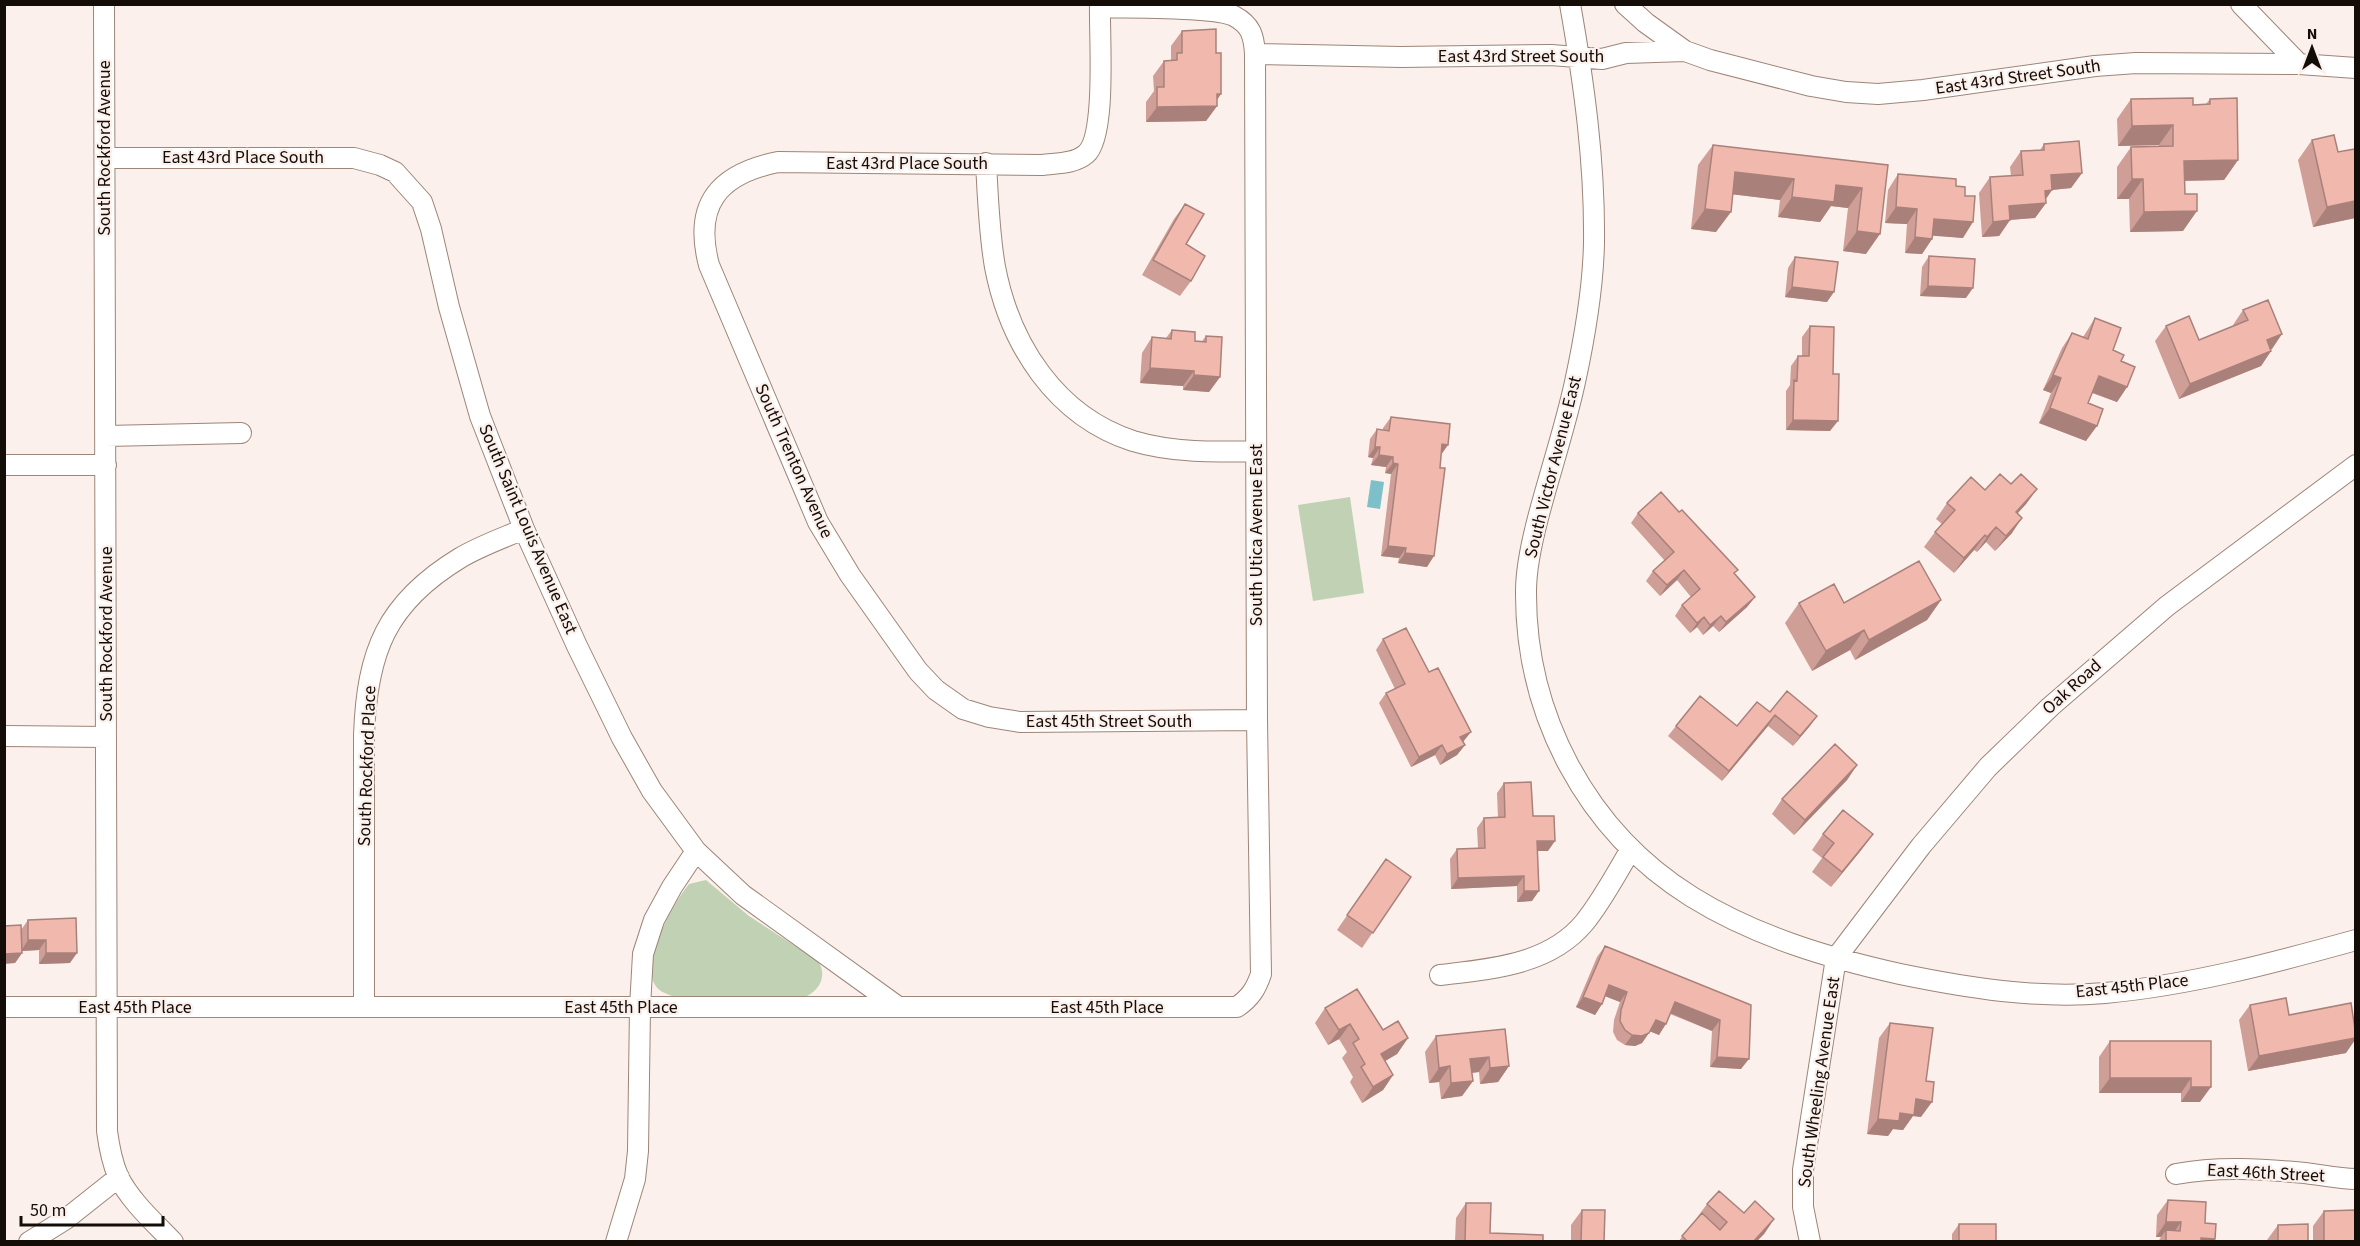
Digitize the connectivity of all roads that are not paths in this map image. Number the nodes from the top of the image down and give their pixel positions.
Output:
1 (104, 4) edge
2 (1569, 4) edge
3 (1625, 4) edge
4 (2241, 4) edge
5 (1100, 6) edge
6 (1685, 51) junction
7 (1255, 54) junction
8 (1578, 57) junction
9 (2299, 64) junction
10 (2355, 68) edge
11 (105, 158) junction
12 (986, 163) junction
13 (380, 165) joint
14 (727, 182) joint
15 (241, 433) dead end
16 (106, 436) junction
17 (1256, 451) junction
18 (4, 465) edge
19 (106, 465) junction
20 (2355, 465) edge
21 (524, 529) junction
22 (963, 709) joint
23 (1257, 720) junction
24 (4, 736) edge
25 (106, 737) junction
26 (1630, 849) junction
27 (696, 850) junction
28 (2355, 940) edge
29 (1836, 958) junction
30 (1440, 975) dead end
31 (897, 1006) junction
32 (4, 1007) edge
33 (107, 1007) junction
34 (364, 1007) junction
35 (640, 1007) junction
36 (1237, 1007) joint
37 (2176, 1174) dead end
38 (119, 1177) junction
39 (2355, 1179) edge
40 (29, 1242) edge
41 (172, 1242) edge
42 (616, 1242) edge
43 (1809, 1242) edge

1 - 11 street, South Rockford Avenue
2 - 8 street, South Victor Avenue East
3 - 6 street
4 - 9 street
5 - 7 street
5 - 12 street, East 43rd Place South
6 - 8 street, East 43rd Street South
6 - 9 street, East 43rd Street South
7 - 8 street, East 43rd Street South
7 - 17 street, South Utica Avenue East
8 - 26 street, South Victor Avenue East
9 - 10 street, East 43rd Street South
11 - 13 street, East 43rd Place South
11 - 16 street, South Rockford Avenue
12 - 14 street, East 43rd Place South
12 - 17 street
13 - 21 street, South Saint Louis Avenue East
14 - 22 street, South Trenton Avenue
15 - 16 street
16 - 19 street, South Rockford Avenue
17 - 23 street, South Utica Avenue East
18 - 19 street
19 - 25 street, South Rockford Avenue
20 - 29 street, Oak Road
21 - 27 street, South Saint Louis Avenue East
21 - 34 street, South Rockford Place
22 - 23 street, East 45th Street South
23 - 36 street, South Utica Avenue East
24 - 25 street
25 - 33 street, South Rockford Avenue
26 - 29 street, South Victor Avenue East
26 - 30 street
27 - 31 street, South Saint Louis Avenue East
27 - 35 street
28 - 29 street, East 45th Place
29 - 43 street, South Wheeling Avenue East
31 - 35 street, East 45th Place
31 - 36 street, East 45th Place
32 - 33 street, East 45th Place
33 - 34 street, East 45th Place
33 - 38 street, South Rockford Avenue
34 - 35 street, East 45th Place
35 - 42 street
37 - 39 street, East 46th Street
38 - 40 street
38 - 41 street, South Rockford Avenue

